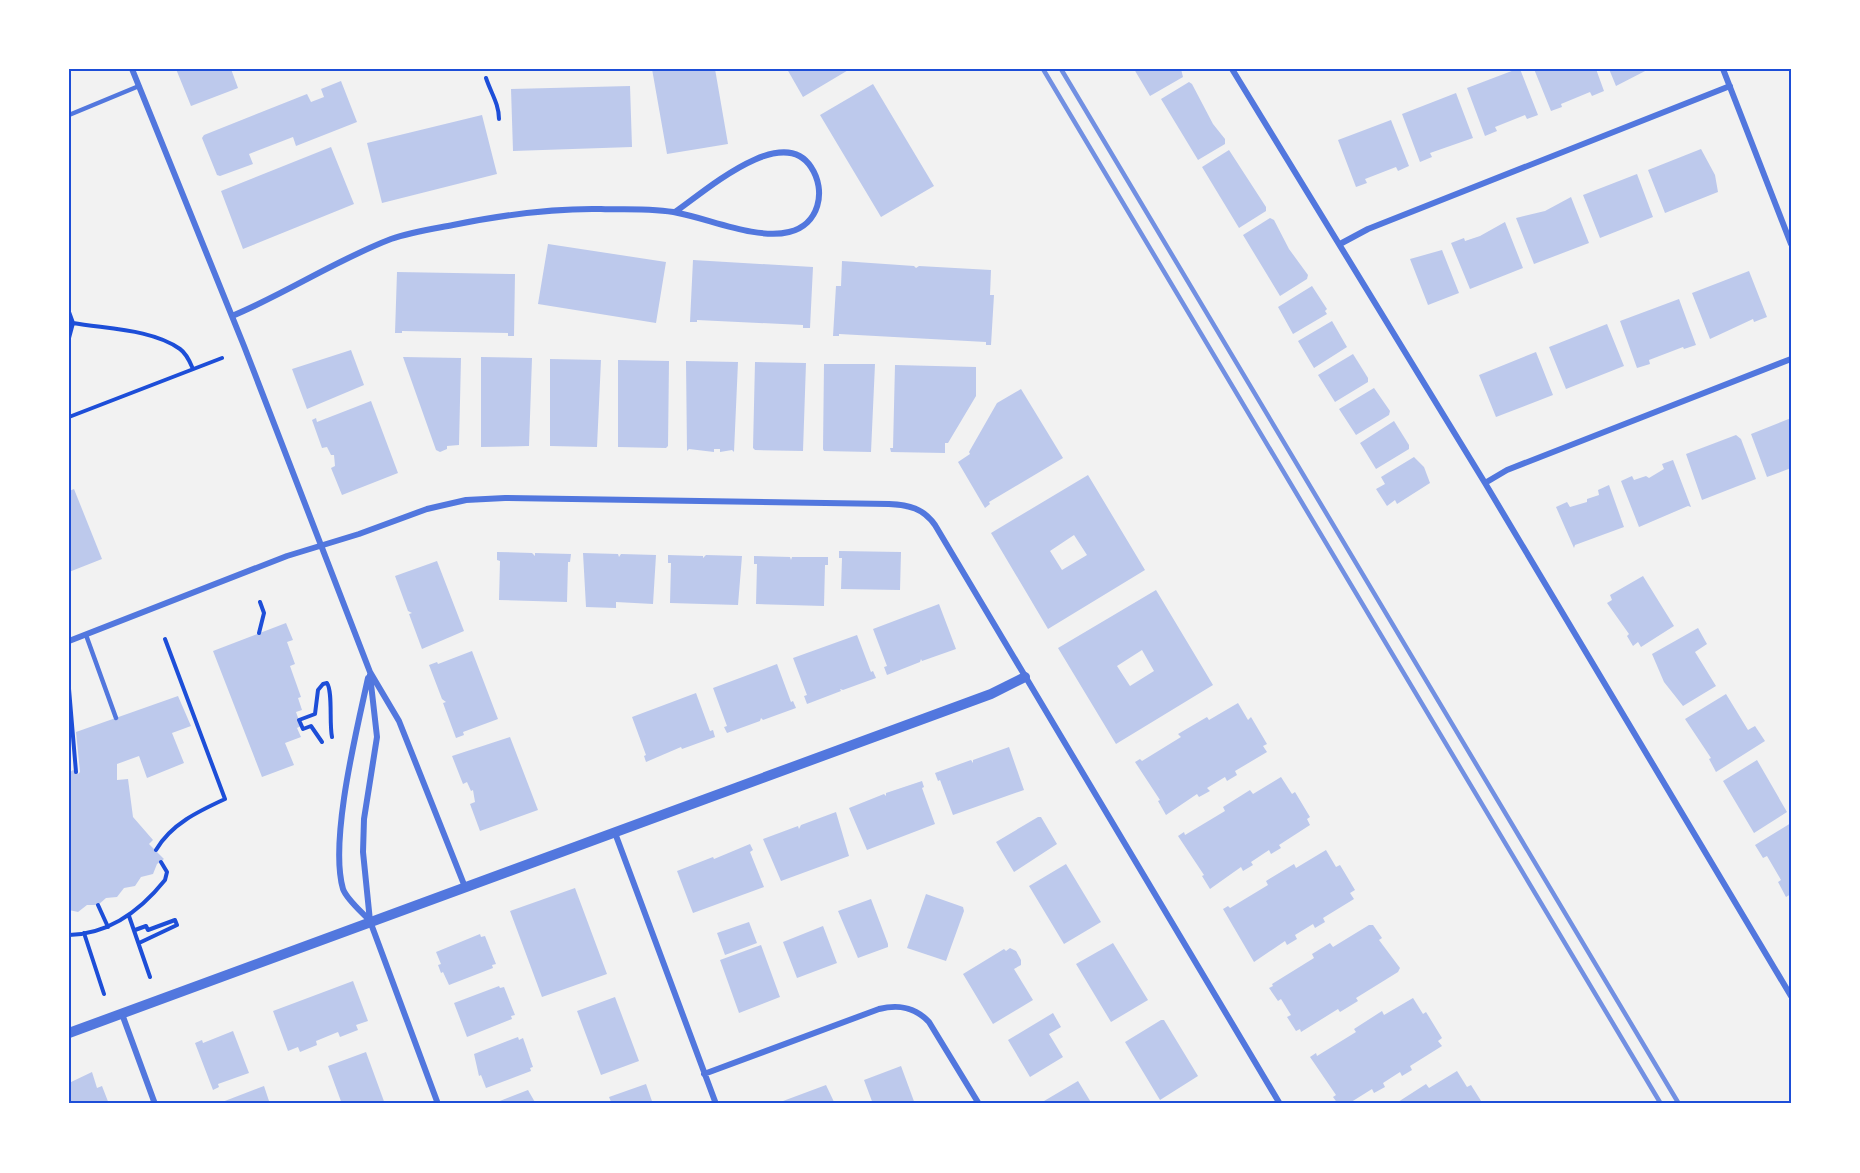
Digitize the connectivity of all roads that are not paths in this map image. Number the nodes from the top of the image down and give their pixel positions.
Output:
1 (132, 69) edge
2 (1232, 69) edge
3 (1723, 69) edge
4 (140, 86) junction
5 (1730, 86) junction
6 (69, 115) edge
7 (675, 212) junction
8 (1340, 244) junction
9 (1791, 244) edge
10 (232, 316) junction
11 (1791, 359) edge
12 (1485, 483) junction
13 (321, 545) junction
14 (86, 635) junction
15 (69, 641) edge
16 (369, 672) junction
17 (1025, 677) junction
18 (116, 718) dead end
19 (615, 832) junction
20 (465, 887) junction
21 (370, 921) junction
22 (1791, 996) edge
23 (122, 1014) junction
24 (69, 1033) edge
25 (704, 1074) junction
26 (155, 1104) edge
27 (438, 1104) edge
28 (716, 1104) edge
29 (980, 1104) edge
30 (1280, 1104) edge

1 - 4 street
2 - 8 street
3 - 5 street
4 - 6 lane
4 - 10 street
5 - 8 street
5 - 9 street
7 - 7 street
7 - 10 street
8 - 12 street
10 - 13 street
11 - 12 street
12 - 22 street
13 - 14 street
13 - 16 street
13 - 17 street
14 - 15 street
14 - 18 lane
16 - 20 street
16 - 21 street
16 - 21 street
17 - 19 street
17 - 30 street
19 - 20 street
19 - 25 street
20 - 21 street
21 - 23 street
21 - 27 street
23 - 24 street
23 - 26 street
25 - 28 street
25 - 29 street

